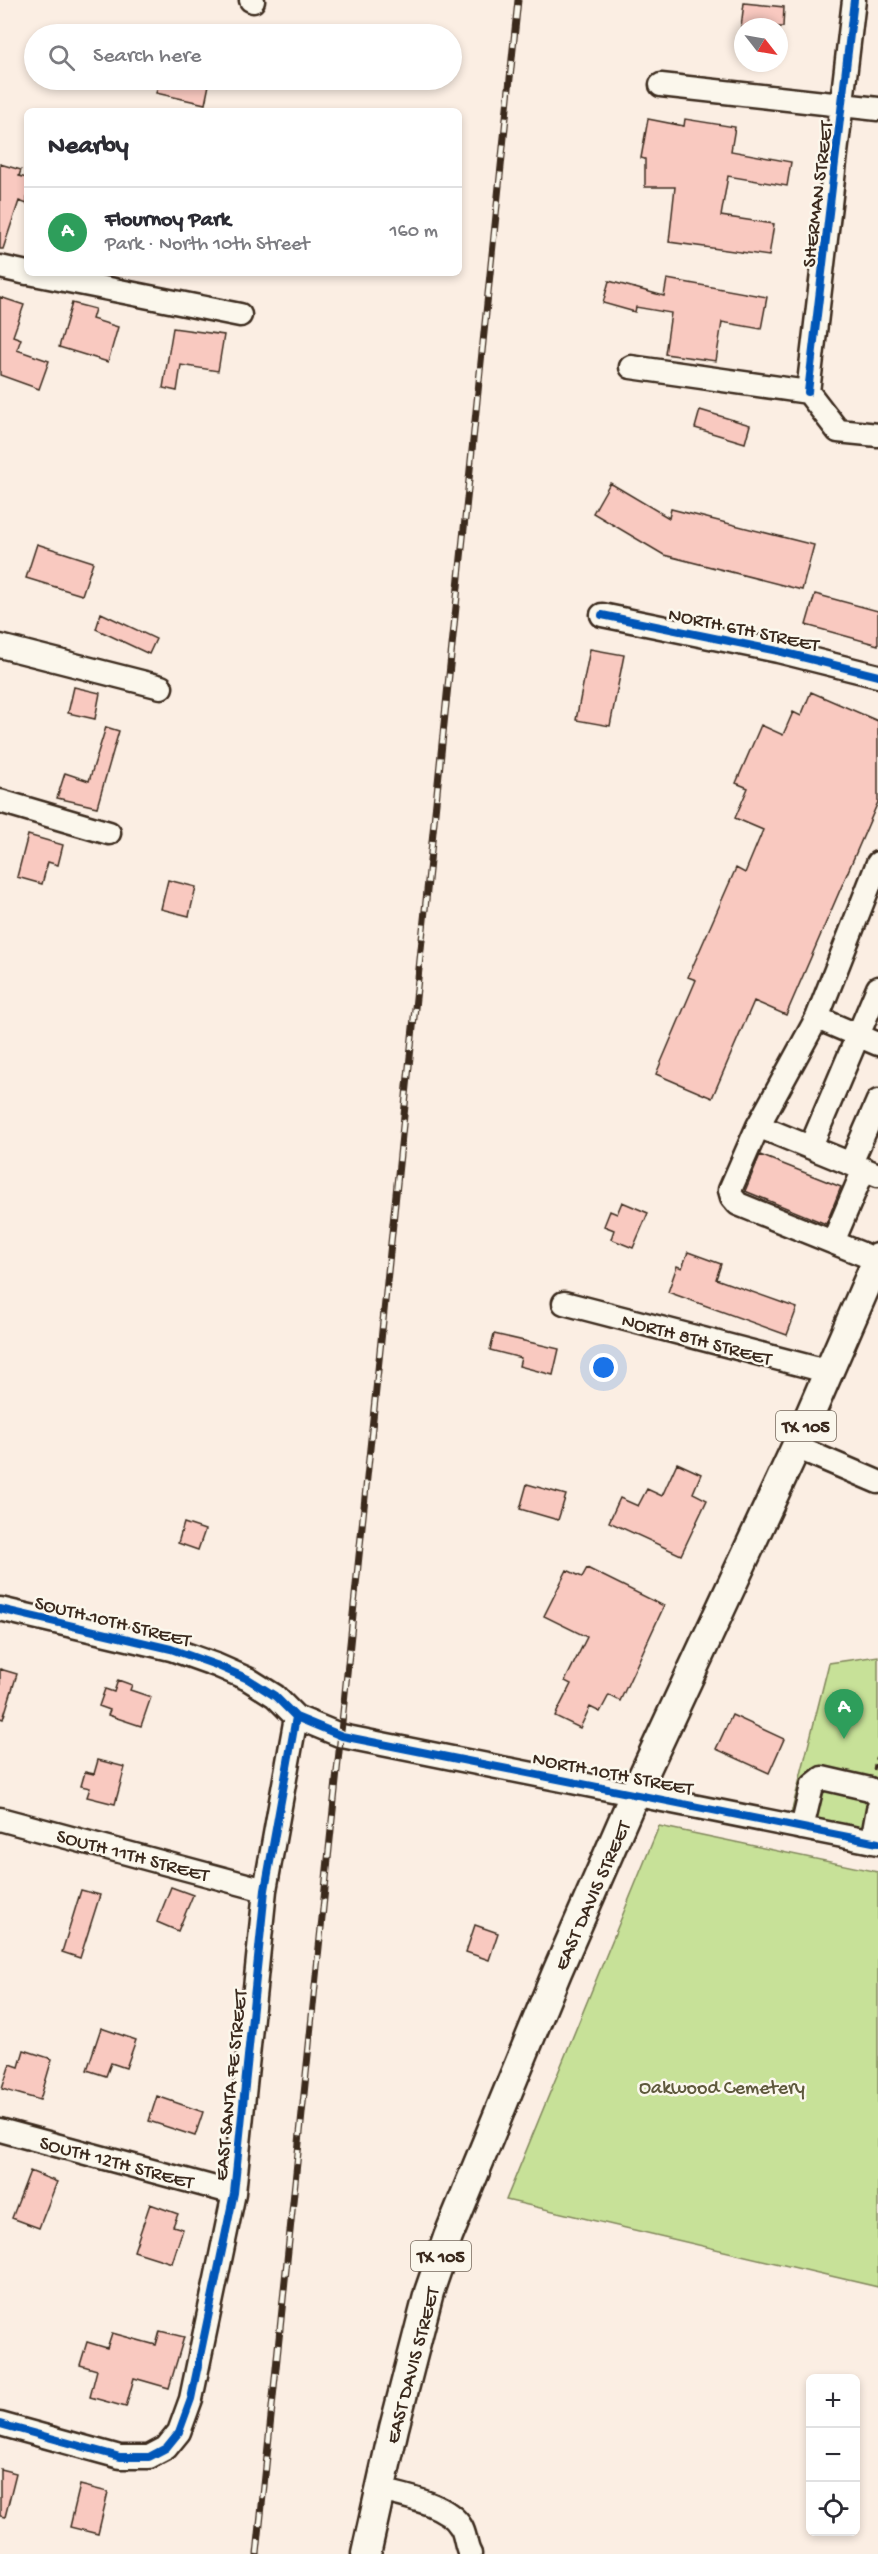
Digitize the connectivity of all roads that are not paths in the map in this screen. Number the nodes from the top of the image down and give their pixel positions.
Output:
1 (854, 0) edge
2 (661, 85) dead end
3 (843, 105) junction
4 (878, 109) edge
5 (0, 267) edge
6 (24, 272) edge
7 (43, 276) edge
8 (240, 315) dead end
9 (631, 367) dead end
10 (808, 392) junction
11 (878, 435) edge
12 (602, 615) dead end
13 (0, 646) edge
14 (878, 676) edge
15 (161, 687) dead end
16 (0, 801) edge
17 (109, 833) dead end
18 (878, 863) edge
19 (870, 906) edge
20 (878, 988) edge
21 (817, 1018) junction
22 (868, 1040) edge
23 (878, 1101) edge
24 (758, 1126) junction
25 (811, 1146) junction
26 (864, 1169) edge
27 (833, 1242) junction
28 (877, 1259) edge
29 (564, 1303) dead end
30 (830, 1372) junction
31 (796, 1447) junction
32 (878, 1482) edge
33 (0, 1609) edge
34 (296, 1717) junction
35 (342, 1736) joint
36 (635, 1793) junction
37 (878, 1796) edge
38 (878, 1809) edge
39 (0, 1819) edge
40 (802, 1828) junction
41 (875, 1843) edge
42 (265, 1890) junction
43 (0, 2130) edge
44 (234, 2193) junction
45 (0, 2424) edge
46 (380, 2490) junction
47 (366, 2554) edge
48 (470, 2554) edge

1 - 3 street, SHERMAN STREET
2 - 3 street
3 - 4 street
3 - 10 street, SHERMAN STREET
5 - 6 street
7 - 8 street
9 - 10 street
10 - 11 street
12 - 14 street, NORTH 6TH STREET
13 - 15 street
16 - 17 street
18 - 19 street
19 - 21 street
20 - 22 street
21 - 22 street
21 - 24 street
22 - 25 street
23 - 26 street
24 - 25 street
24 - 27 street
25 - 26 street
26 - 27 street
27 - 28 street
28 - 30 main road, EAST DAVIS STREET / TX 105
29 - 30 street, NORTH 8TH STREET
30 - 31 main road, EAST DAVIS STREET / TX 105
31 - 32 street
31 - 36 main road, EAST DAVIS STREET / TX 105
33 - 34 street, SOUTH 10TH STREET
34 - 35 street, SOUTH 10TH STREET
34 - 42 street, EAST SANTA FE STREET
35 - 36 street, NORTH 10TH STREET
36 - 40 street, NORTH 10TH STREET
36 - 46 main road, EAST DAVIS STREET / TX 105
37 - 40 street
38 - 41 street
39 - 42 street, SOUTH 11TH STREET
40 - 41 street, NORTH 10TH STREET
42 - 44 street, EAST SANTA FE STREET
43 - 44 street, SOUTH 12TH STREET
44 - 45 street, EAST SANTA FE STREET
46 - 47 main road, EAST DAVIS STREET / TX 105
46 - 48 street

